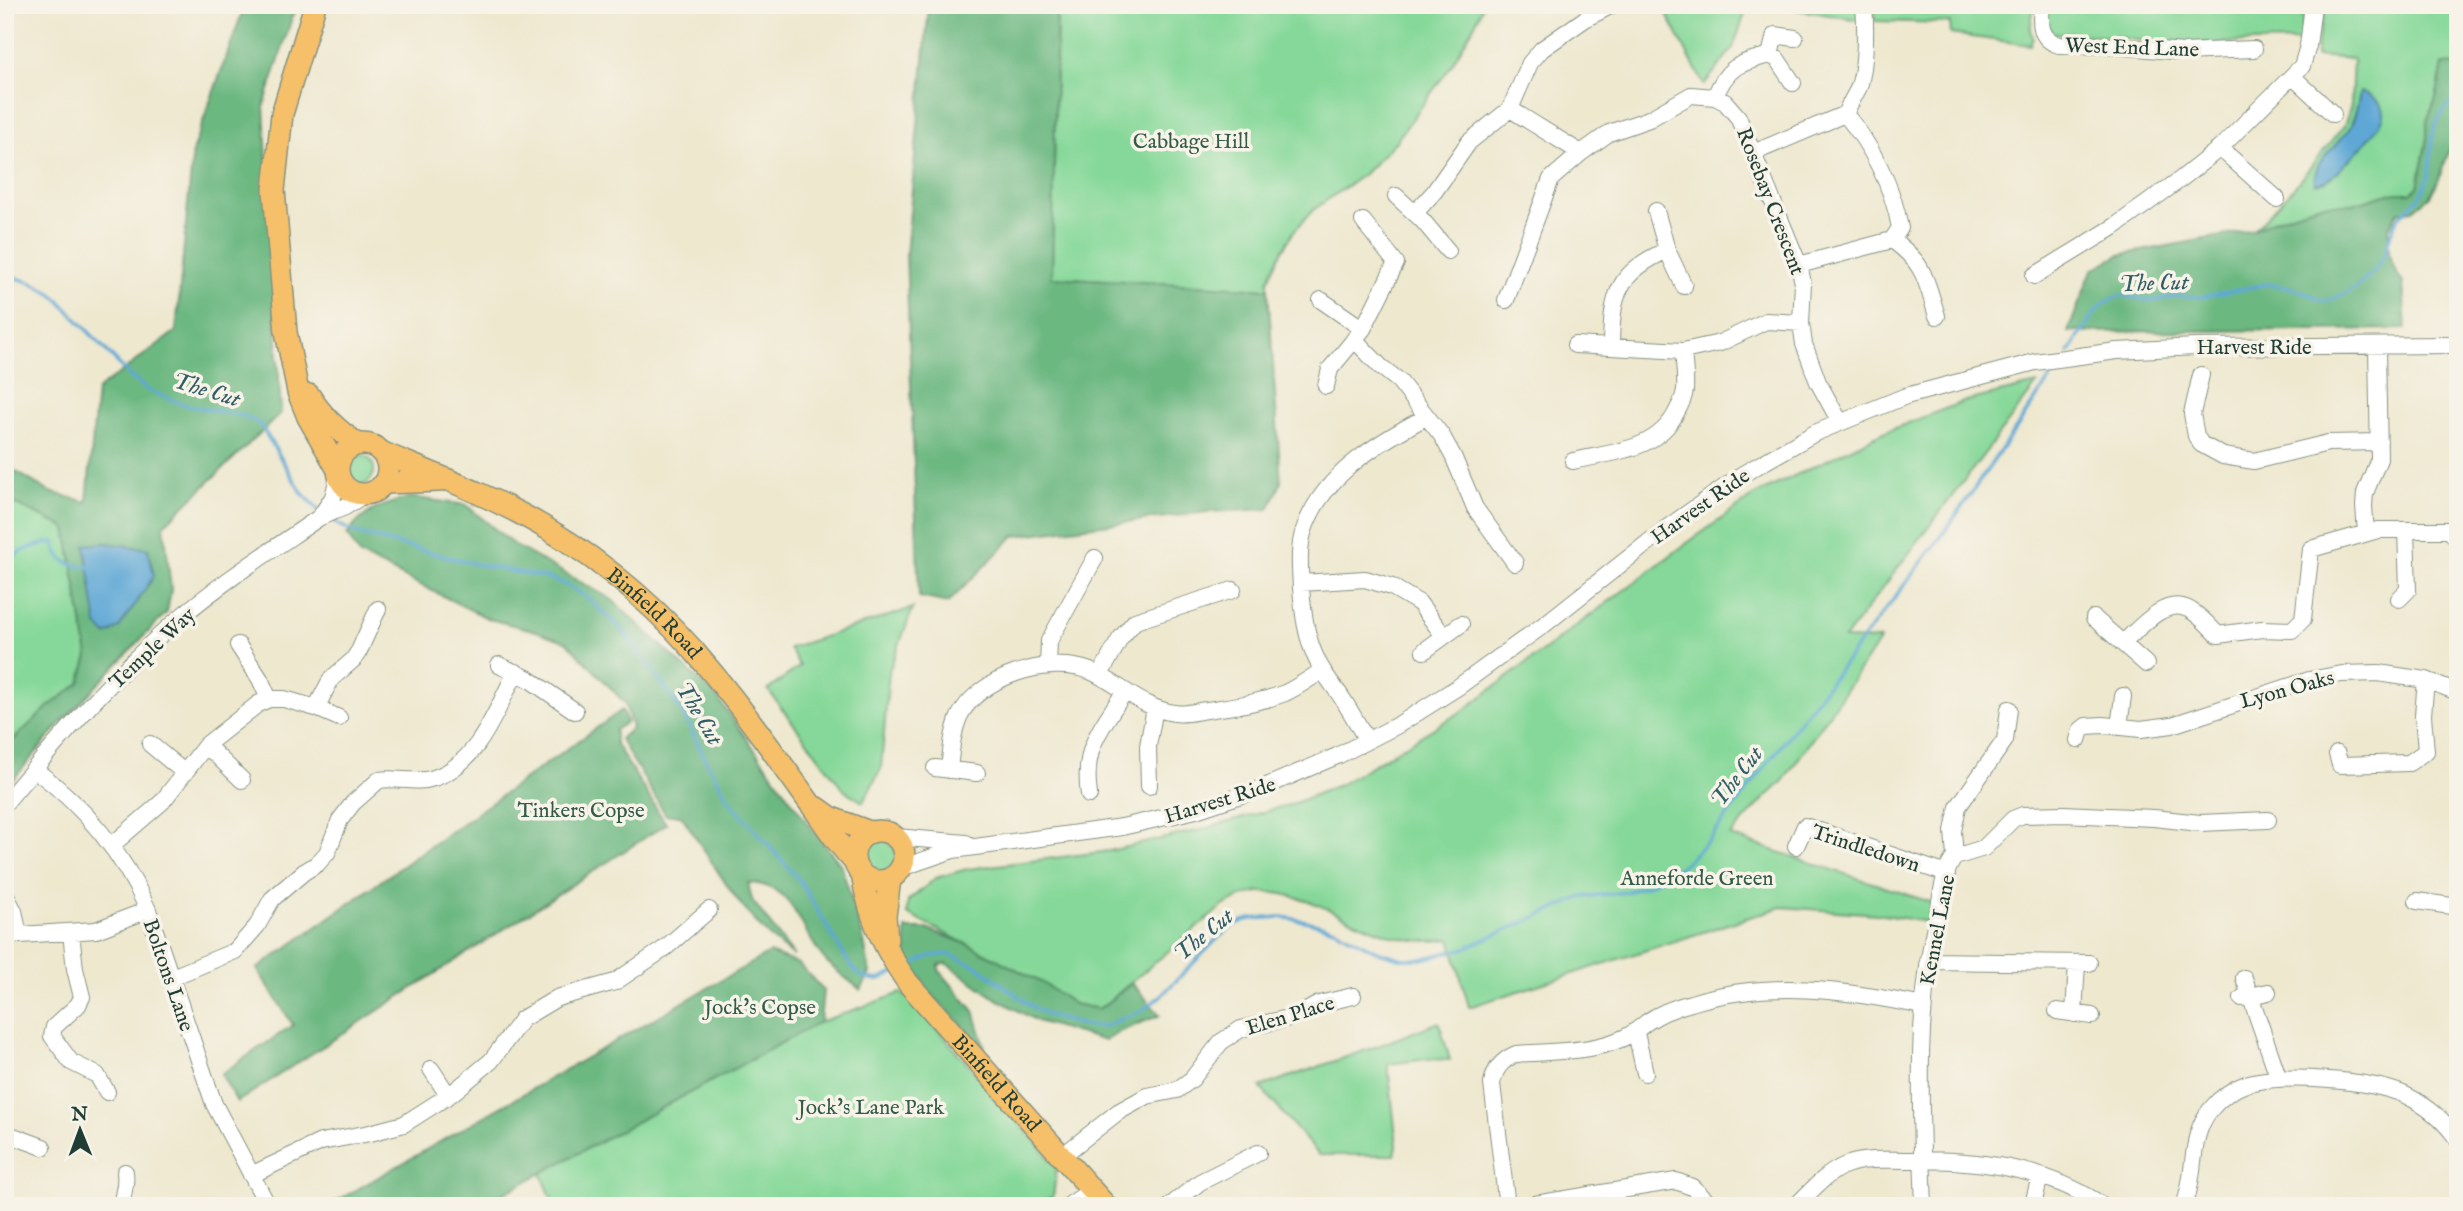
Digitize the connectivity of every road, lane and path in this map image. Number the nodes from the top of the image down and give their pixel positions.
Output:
1 (315, 5) edge
2 (1612, 5) edge
3 (1864, 5) edge
4 (2042, 5) edge
5 (2313, 5) edge
6 (1795, 38) dead end
7 (2254, 48) dead end
8 (1770, 55) junction
9 (2292, 76) junction
10 (1793, 83) dead end
11 (1715, 97) junction
12 (1510, 109) junction
13 (1845, 114) junction
14 (2333, 114) dead end
15 (2220, 148) junction
16 (1581, 153) junction
17 (1753, 153) junction
18 (1396, 196) dead end
19 (2277, 199) dead end
20 (1656, 211) dead end
21 (1415, 213) junction
22 (1363, 221) dead end
23 (1892, 240) junction
24 (1667, 250) junction
25 (1448, 251) dead end
26 (1799, 265) junction
27 (2034, 276) dead end
28 (1684, 286) dead end
29 (1321, 300) dead end
30 (1506, 300) dead end
31 (1937, 316) dead end
32 (1801, 323) junction
33 (1358, 334) junction
34 (1575, 345) dead end
35 (1611, 345) junction
36 (2458, 345) edge
37 (2376, 347) junction
38 (1683, 351) junction
39 (294, 369) junction
40 (2201, 375) dead end
41 (1326, 386) dead end
42 (1426, 417) junction
43 (1840, 422) junction
44 (2379, 442) junction
45 (358, 444) junction
46 (381, 452) junction
47 (1573, 461) dead end
48 (338, 473) junction
49 (449, 482) junction
50 (384, 483) junction
51 (365, 494) junction
52 (334, 505) junction
53 (2406, 530) junction
54 (2455, 531) edge
55 (2367, 533) junction
56 (1095, 558) dead end
57 (1515, 563) dead end
58 (1301, 583) junction
59 (1233, 590) dead end
60 (2399, 599) dead end
61 (378, 609) dead end
62 (2094, 618) dead end
63 (1461, 624) dead end
64 (1444, 636) junction
65 (2123, 643) junction
66 (238, 645) dead end
67 (1424, 651) dead end
68 (2146, 664) dead end
69 (499, 665) dead end
70 (1048, 666) junction
71 (1322, 671) junction
72 (516, 672) junction
73 (1100, 676) junction
74 (2426, 680) junction
75 (1125, 691) junction
76 (2458, 692) edge
77 (2123, 696) dead end
78 (269, 699) junction
79 (316, 708) junction
80 (1156, 708) junction
81 (2009, 709) dead end
82 (575, 711) dead end
83 (339, 718) dead end
84 (2119, 727) junction
85 (2077, 740) dead end
86 (1367, 741) junction
87 (150, 744) dead end
88 (206, 745) junction
89 (2337, 754) dead end
90 (34, 769) junction
91 (186, 773) junction
92 (977, 773) dead end
93 (242, 780) dead end
94 (1149, 786) dead end
95 (1088, 795) dead end
96 (5, 803) edge
97 (811, 803) junction
98 (2268, 820) dead end
99 (870, 832) junction
100 (896, 837) junction
101 (1000, 843) junction
102 (111, 846) junction
103 (1796, 846) dead end
104 (1955, 857) junction
105 (858, 868) junction
106 (896, 873) junction
107 (1947, 874) junction
108 (5, 894) edge
109 (2417, 901) dead end
110 (2458, 907) edge
111 (709, 910) dead end
112 (148, 911) junction
113 (71, 933) junction
114 (12, 936) edge
115 (890, 957) junction
116 (1928, 961) junction
117 (170, 978) junction
118 (2244, 978) dead end
119 (2268, 992) dead end
120 (1353, 996) dead end
121 (2246, 997) junction
122 (1923, 1006) junction
123 (2057, 1011) dead end
124 (2074, 1014) junction
125 (2092, 1016) dead end
126 (1636, 1033) junction
127 (431, 1069) dead end
128 (1645, 1073) dead end
129 (2279, 1079) junction
130 (107, 1092) dead end
131 (448, 1096) junction
132 (2452, 1121) edge
133 (5, 1133) edge
134 (2458, 1140) edge
135 (43, 1147) dead end
136 (1258, 1153) dead end
137 (1062, 1156) junction
138 (1922, 1160) junction
139 (125, 1172) dead end
140 (251, 1175) junction
141 (2040, 1176) junction
142 (1099, 1198) edge
143 (122, 1206) edge
144 (268, 1206) edge
145 (1068, 1206) edge
146 (1170, 1206) edge
147 (1507, 1206) edge
148 (1523, 1206) edge
149 (1712, 1206) edge
150 (1796, 1206) edge
151 (1924, 1206) edge
152 (2035, 1206) edge
153 (2104, 1206) edge
154 (2183, 1206) edge

1 - 39 main road
2 - 12 street
3 - 13 street
4 - 7 street, West End Lane
5 - 9 street
6 - 8 street
8 - 10 street
8 - 11 street
9 - 14 street
9 - 15 street
11 - 16 street
11 - 17 street, Rosebay Crescent
12 - 16 street
12 - 21 street
13 - 17 street
13 - 23 street
15 - 19 street
15 - 27 street
16 - 30 street
17 - 26 street, Rosebay Crescent
18 - 21 street
20 - 24 street
21 - 25 street
22 - 33 street
23 - 26 street
23 - 31 street
24 - 28 street
24 - 35 street
26 - 32 street, Rosebay Crescent
29 - 33 street
32 - 38 street
32 - 43 street, Rosebay Crescent
33 - 41 street
33 - 42 street
34 - 35 street
35 - 38 street
36 - 37 street, Harvest Ride
37 - 43 street, Harvest Ride
37 - 44 street
38 - 47 street
39 - 45 main road
39 - 48 main road
40 - 44 street
42 - 57 street
42 - 58 street
43 - 86 street, Harvest Ride
44 - 55 street
45 - 46 main road
45 - 48 main road
46 - 49 main road, Binfield Road
46 - 50 main road
48 - 51 main road
48 - 52 street
49 - 50 main road, Binfield Road
49 - 97 main road, Binfield Road
50 - 51 main road
51 - 52 street, Temple Way
52 - 90 street, Temple Way
53 - 54 street
53 - 55 street
53 - 60 street
55 - 65 street
56 - 70 street
58 - 64 street
58 - 71 street
59 - 73 street
61 - 79 street
62 - 65 street
63 - 64 street
64 - 67 street
65 - 68 street
66 - 78 street
69 - 72 street
70 - 73 street
70 - 92 street
71 - 80 street
71 - 86 street
72 - 82 street
72 - 117 street
73 - 75 street
74 - 76 street, Lyon Oaks
74 - 84 street, Lyon Oaks
74 - 89 street
75 - 80 street
75 - 95 street
77 - 84 street
78 - 79 street
78 - 88 street
79 - 83 street
80 - 94 street
81 - 104 street
84 - 85 street, Lyon Oaks
86 - 101 street, Harvest Ride
87 - 91 street
88 - 91 street
88 - 93 street
90 - 96 street, Temple Way
90 - 102 street, Boltons Lane
91 - 102 street
97 - 99 main road, Binfield Road
97 - 105 main road, Binfield Road
98 - 104 street, Kennel Lane
99 - 100 main road
99 - 105 main road
100 - 101 street, Harvest Ride
100 - 106 main road
101 - 106 street, Harvest Ride
102 - 112 street, Boltons Lane
103 - 107 street, Trindledown
104 - 107 street, Kennel Lane
105 - 106 main road
105 - 115 main road, Binfield Road
106 - 115 main road, Binfield Road
107 - 116 street, Kennel Lane
108 - 114 street
109 - 110 street
111 - 131 street
112 - 113 street
112 - 117 street, Boltons Lane
113 - 114 street
113 - 130 street
115 - 137 main road, Binfield Road
116 - 122 street, Kennel Lane
116 - 124 street
117 - 140 street, Boltons Lane
118 - 121 street
119 - 121 street
120 - 137 street, Elen Place
121 - 129 street
122 - 126 street
122 - 138 street, Kennel Lane
123 - 124 street
124 - 125 street
126 - 128 street
126 - 147 street
127 - 131 street
129 - 132 street
129 - 154 street
131 - 140 street
132 - 134 street
133 - 135 street
136 - 146 street
137 - 142 main road, Binfield Road
138 - 141 street
138 - 150 street
138 - 151 street, Kennel Lane
139 - 143 street
140 - 144 street, Boltons Lane
141 - 152 street
141 - 153 street
142 - 145 street
148 - 149 street

